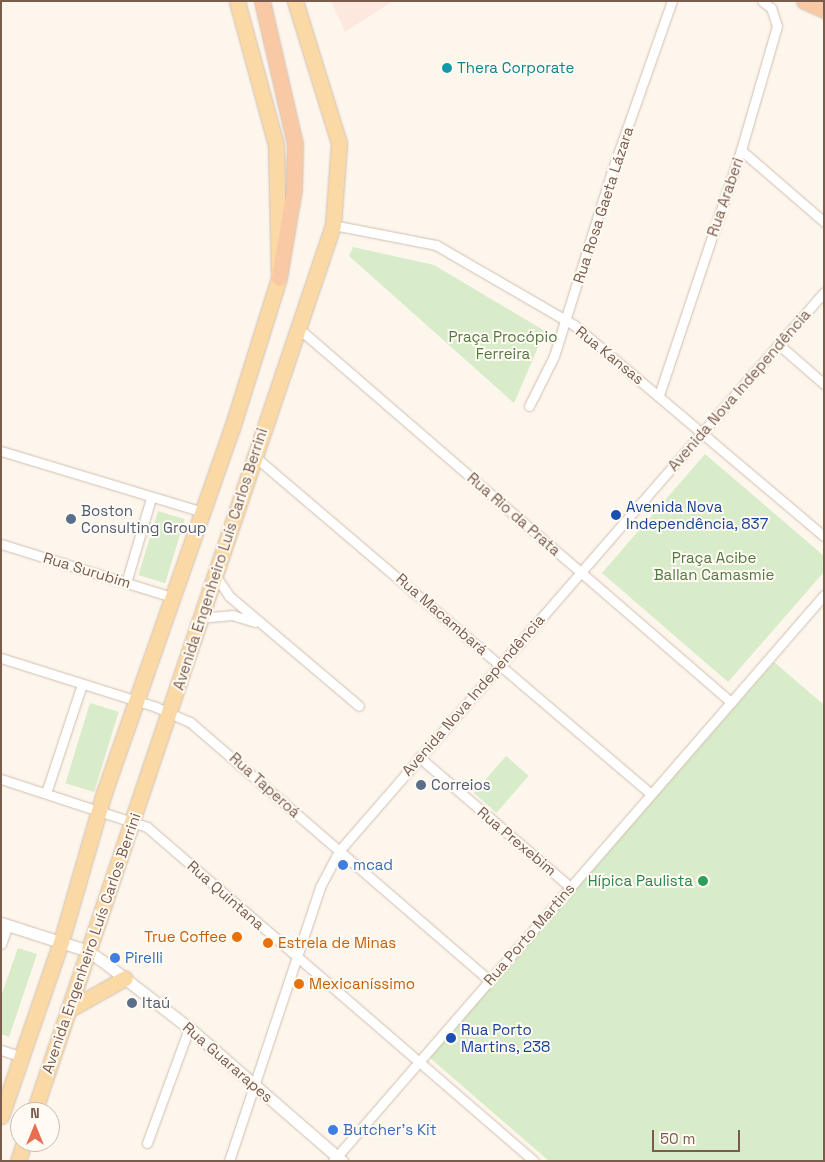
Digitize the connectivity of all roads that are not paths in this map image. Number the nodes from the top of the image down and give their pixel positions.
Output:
1 (237, 1) edge
2 (262, 1) edge
3 (295, 1) edge
4 (672, 1) edge
5 (762, 1) edge
6 (804, 1) edge
7 (824, 10) edge
8 (741, 150) junction
9 (824, 222) edge
10 (333, 225) junction
11 (279, 278) junction
12 (824, 292) edge
13 (567, 320) junction
14 (297, 327) junction
15 (778, 344) junction
16 (824, 384) edge
17 (658, 395) junction
18 (529, 406) dead end
19 (702, 432) junction
20 (1, 451) edge
21 (254, 456) junction
22 (151, 498) junction
23 (203, 512) junction
24 (824, 536) edge
25 (1, 544) edge
26 (580, 571) junction
27 (214, 573) junction
28 (126, 583) junction
29 (824, 595) edge
30 (172, 597) junction
31 (199, 618) junction
32 (263, 625) junction
33 (1, 658) edge
34 (500, 664) junction
35 (82, 684) junction
36 (139, 702) junction
37 (730, 702) junction
38 (359, 706) dead end
39 (169, 713) junction
40 (419, 757) junction
41 (1, 779) edge
42 (46, 793) junction
43 (651, 794) junction
44 (99, 810) junction
45 (132, 821) junction
46 (339, 851) junction
47 (570, 887) junction
48 (4, 924) edge
49 (61, 942) junction
50 (1, 944) edge
51 (88, 951) junction
52 (299, 958) junction
53 (125, 978) junction
54 (489, 980) junction
55 (68, 1010) junction
56 (189, 1028) junction
57 (1, 1050) edge
58 (22, 1057) junction
59 (419, 1061) junction
60 (255, 1086) junction
61 (37, 1102) edge
62 (1, 1116) edge
63 (148, 1143) dead end
64 (337, 1159) edge
65 (229, 1161) edge
66 (534, 1161) edge

1 - 11 main road, Avenida Engenheiro Luís Carlos Berrini
2 - 11 highway
3 - 10 main road, Avenida Engenheiro Luís Carlos Berrini
4 - 13 street, Rua Rosa Gaeta Lázara
5 - 8 street, Rua Araberi
6 - 7 highway
8 - 9 street
8 - 17 street, Rua Araberi
10 - 13 street, Rua Kansas
10 - 14 main road, Avenida Engenheiro Luís Carlos Berrini
11 - 23 main road, Avenida Engenheiro Luís Carlos Berrini
12 - 15 street, Avenida Nova Independência
13 - 17 street, Rua Kansas
13 - 18 street, Rua Rosa Gaeta Lázara
14 - 21 main road, Avenida Engenheiro Luís Carlos Berrini
14 - 26 street, Rua Rio da Prata
15 - 16 street
15 - 19 street, Avenida Nova Independência
17 - 19 street, Rua Kansas
19 - 24 street, Rua Kansas
19 - 26 street, Avenida Nova Independência
20 - 22 street
21 - 27 main road, Avenida Engenheiro Luís Carlos Berrini
21 - 34 street, Rua Macambará
22 - 23 street
22 - 28 street
23 - 30 main road, Avenida Engenheiro Luís Carlos Berrini
25 - 28 street, Rua Surubim
26 - 34 street, Avenida Nova Independência
26 - 37 street, Rua Rio da Prata
27 - 31 main road, Avenida Engenheiro Luís Carlos Berrini
27 - 32 street
28 - 30 street, Rua Surubim
29 - 37 street, Rua Porto Martins
30 - 36 main road, Avenida Engenheiro Luís Carlos Berrini
31 - 32 street
31 - 39 main road, Avenida Engenheiro Luís Carlos Berrini
32 - 38 street
33 - 35 street, Rua Taperoá
34 - 40 street, Avenida Nova Independência
34 - 43 street, Rua Macambará
35 - 36 street, Rua Taperoá
35 - 42 street
36 - 39 street, Rua Taperoá
36 - 44 main road, Avenida Engenheiro Luís Carlos Berrini
37 - 43 street, Rua Porto Martins
39 - 45 main road, Avenida Engenheiro Luís Carlos Berrini
39 - 46 street, Rua Taperoá
40 - 46 street, Avenida Nova Independência
40 - 47 street, Rua Prexebim
41 - 42 street, Rua Quintana
42 - 44 street, Rua Quintana
43 - 47 street, Rua Porto Martins
44 - 45 street, Rua Quintana
44 - 49 main road, Avenida Engenheiro Luís Carlos Berrini
45 - 51 main road, Avenida Engenheiro Luís Carlos Berrini
45 - 52 street, Rua Quintana
46 - 52 street, Avenida Nova Independência
46 - 54 street, Rua Taperoá
47 - 54 street, Rua Porto Martins
48 - 49 street, Rua Guararapes
48 - 50 street
49 - 51 street, Rua Guararapes
49 - 58 main road, Avenida Engenheiro Luís Carlos Berrini
51 - 53 street, Rua Guararapes
51 - 55 main road, Avenida Engenheiro Luís Carlos Berrini
52 - 59 street, Rua Quintana
52 - 60 street, Avenida Nova Independência
53 - 55 main road
53 - 56 street, Rua Guararapes
54 - 59 street, Rua Porto Martins
55 - 61 main road, Avenida Engenheiro Luís Carlos Berrini
56 - 60 street, Rua Guararapes
56 - 63 street
57 - 58 street
58 - 62 main road, Avenida Engenheiro Luís Carlos Berrini
59 - 64 street, Rua Porto Martins
59 - 66 street, Rua Quintana
60 - 64 street, Rua Guararapes
60 - 65 street, Avenida Nova Independência

